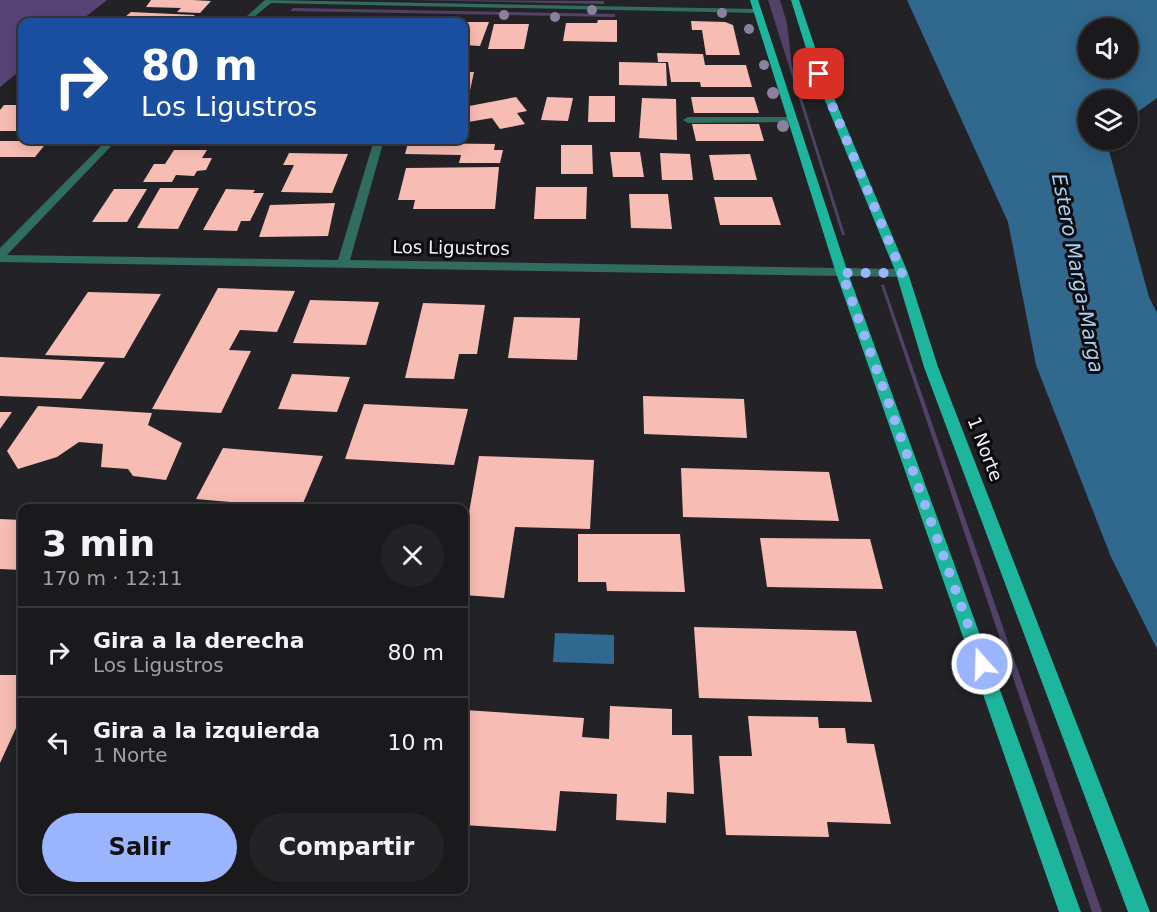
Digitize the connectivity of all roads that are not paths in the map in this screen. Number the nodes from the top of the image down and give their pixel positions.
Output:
1 (795, 0) edge
2 (269, 1) edge
3 (756, 5) edge
4 (249, 18) edge
5 (688, 120) dead end
6 (792, 120) junction
7 (108, 144) edge
8 (378, 144) edge
9 (0, 256) edge
10 (343, 264) junction
11 (842, 273) junction
12 (902, 273) junction
13 (1070, 912) edge
14 (1138, 912) edge

1 - 12 main road, 1 Norte
2 - 3 street
2 - 4 street
3 - 6 main road
5 - 6 street
6 - 11 main road
7 - 9 street
8 - 10 street
9 - 10 street, Los Ligustros
10 - 11 street, Los Ligustros
11 - 12 street, Los Ligustros
11 - 13 main road
12 - 14 main road, 1 Norte

